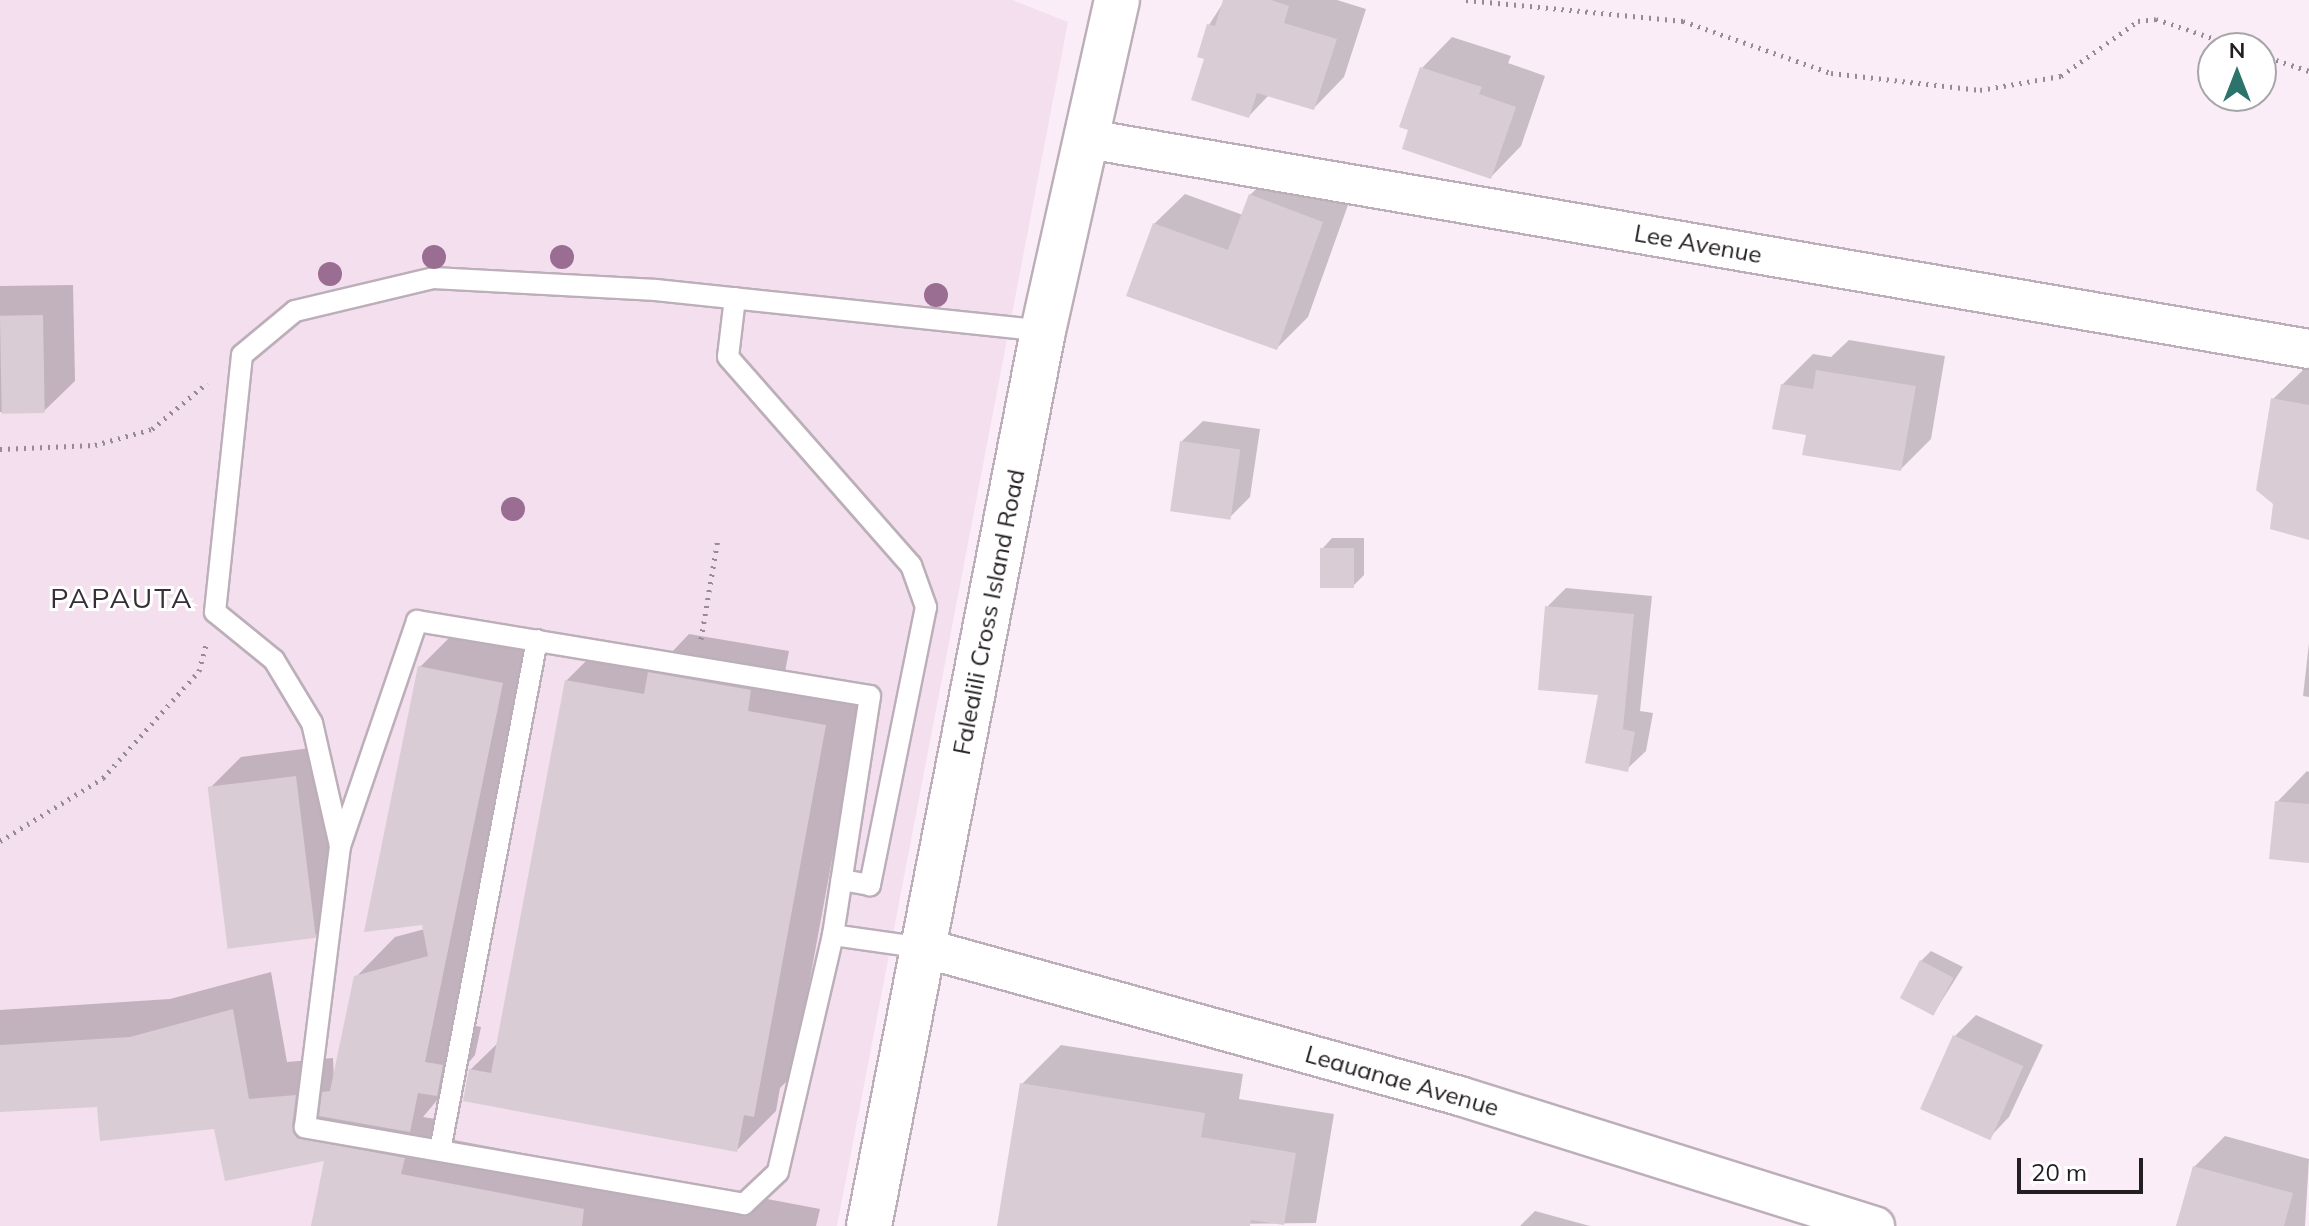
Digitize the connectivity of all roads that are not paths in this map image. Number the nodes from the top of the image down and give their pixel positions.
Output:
1 (1117, 0) edge
2 (1088, 139) junction
3 (735, 298) junction
4 (1043, 331) junction
5 (2309, 349) edge
6 (537, 640) junction
7 (340, 846) junction
8 (841, 880) junction
9 (833, 935) junction
10 (924, 948) junction
11 (440, 1150) junction
12 (869, 1226) edge
13 (1875, 1226) edge

1 - 2 main road, Falealili Cross Island Road
2 - 4 main road, Falealili Cross Island Road
2 - 5 street, Lee Avenue
3 - 4 lane
3 - 7 lane
3 - 8 lane
4 - 10 main road, Falealili Cross Island Road
6 - 7 lane
6 - 8 lane
6 - 11 lane
7 - 11 lane
8 - 9 lane
9 - 10 lane
9 - 11 lane
10 - 12 main road, Falealili Cross Island Road
10 - 13 street, Leauanae Avenue

